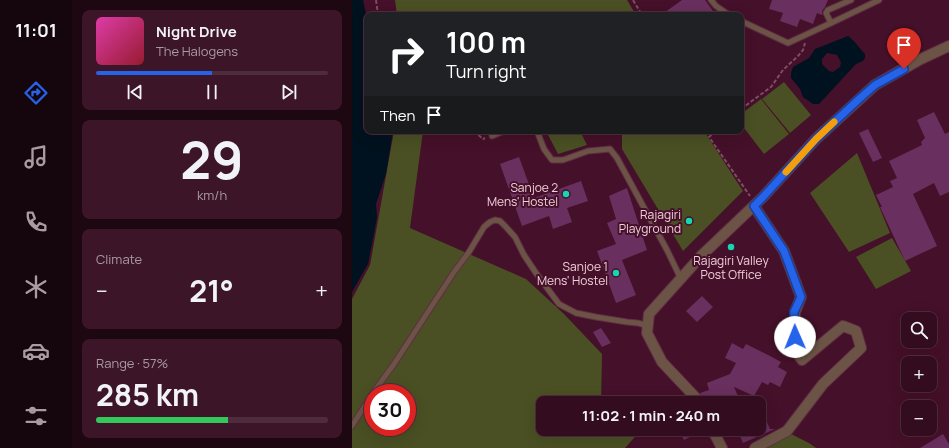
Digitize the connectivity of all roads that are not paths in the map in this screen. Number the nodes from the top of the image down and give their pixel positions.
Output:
1 (711, 0) edge
2 (851, 0) edge
3 (879, 0) edge
4 (725, 12) edge
5 (744, 22) edge
6 (831, 24) junction
7 (949, 46) edge
8 (497, 134) edge
9 (538, 134) edge
10 (492, 136) road end
11 (753, 203) junction
12 (681, 279) junction
13 (648, 326) junction
14 (380, 384) edge
15 (694, 396) edge
16 (364, 407) edge
17 (352, 426) edge
18 (716, 436) edge
19 (722, 448) edge
20 (755, 448) edge

1 - 4 lane
2 - 6 lane
3 - 6 lane
5 - 6 lane
7 - 11 street
8 - 10 lane
9 - 12 lane
11 - 12 street
11 - 20 street
12 - 13 street
13 - 14 lane
13 - 15 street
16 - 17 lane
18 - 19 street

